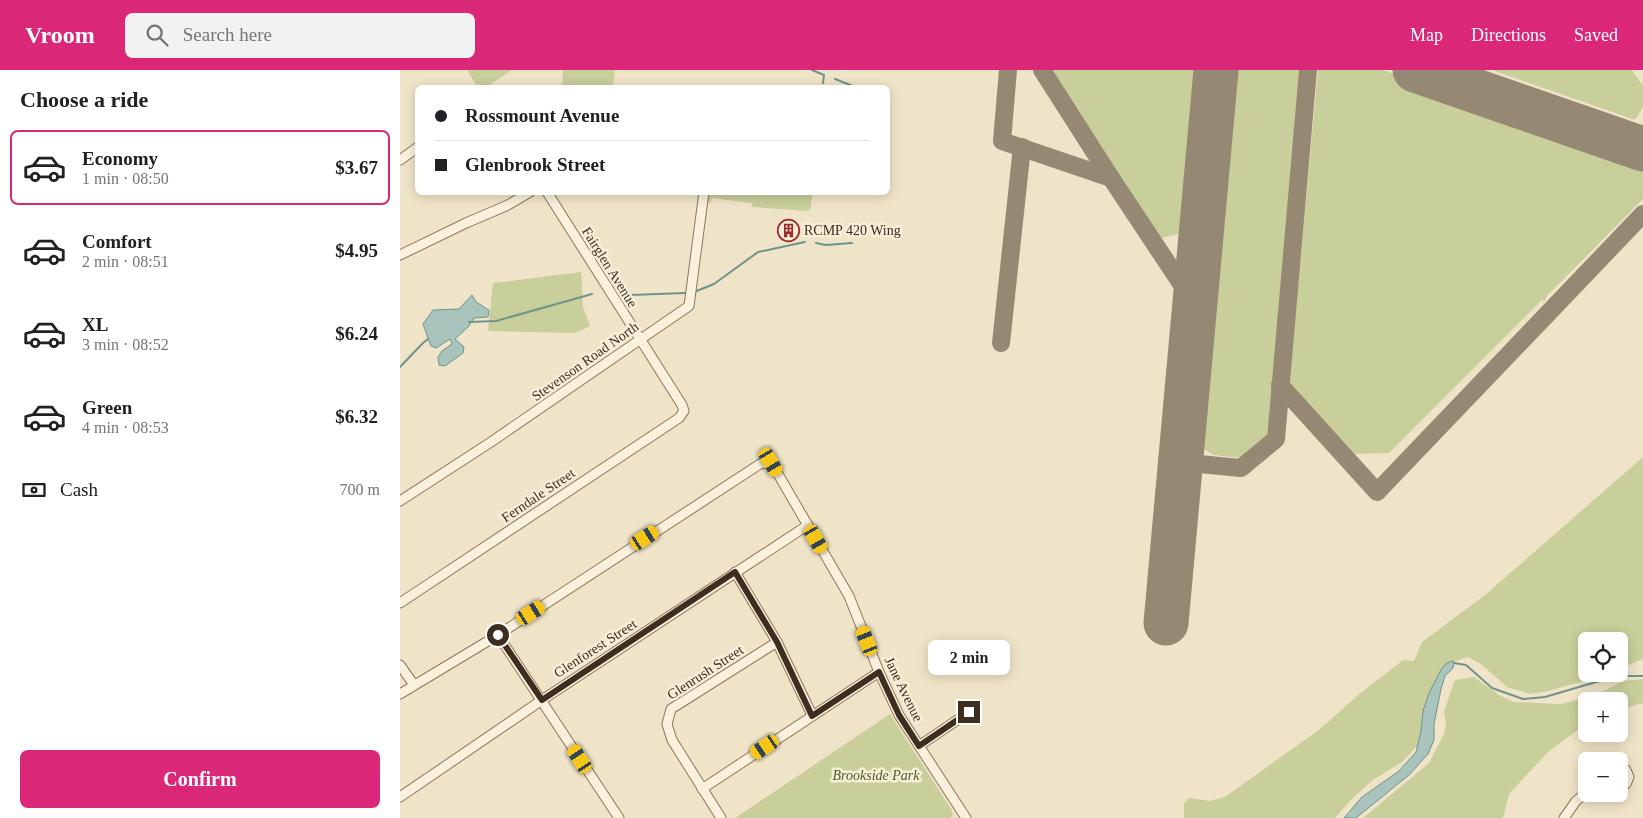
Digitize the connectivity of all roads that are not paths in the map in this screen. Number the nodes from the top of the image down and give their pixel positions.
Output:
1 (415, 149) edge
2 (400, 160) edge
3 (524, 195) edge
4 (549, 195) edge
5 (704, 195) edge
6 (400, 255) edge
7 (639, 340) junction
8 (682, 405) joint
9 (400, 501) edge
10 (808, 525) junction
11 (735, 572) junction
12 (400, 603) edge
13 (498, 635) junction
14 (777, 642) junction
15 (400, 665) edge
16 (879, 672) junction
17 (414, 685) junction
18 (400, 694) edge
19 (542, 700) junction
20 (969, 712) dead end
21 (812, 716) junction
22 (919, 746) junction
23 (702, 789) junction
24 (400, 798) edge
25 (1578, 799) edge
26 (964, 817) edge
27 (620, 818) edge
28 (721, 818) edge
29 (1564, 818) edge

1 - 2 street
3 - 6 street
4 - 7 street, Fairglen Avenue
5 - 7 street, Stevenson Road North
7 - 8 street, Fairglen Avenue
7 - 9 street, Stevenson Road North
8 - 12 street, Ferndale Street
10 - 11 street, Glenforest Street
10 - 13 street, Jane Avenue
10 - 16 street, Jane Avenue
11 - 14 street
11 - 19 street, Glenforest Street
13 - 17 street
13 - 19 street
14 - 21 street
14 - 23 street, Glenrush Street
15 - 17 street
16 - 21 street
16 - 22 street, Jane Avenue
17 - 18 street
19 - 24 street, Glenforest Street
19 - 27 street
20 - 22 street
21 - 23 street
22 - 26 street, Jane Avenue
23 - 28 street, Glenrush Street
25 - 29 street

